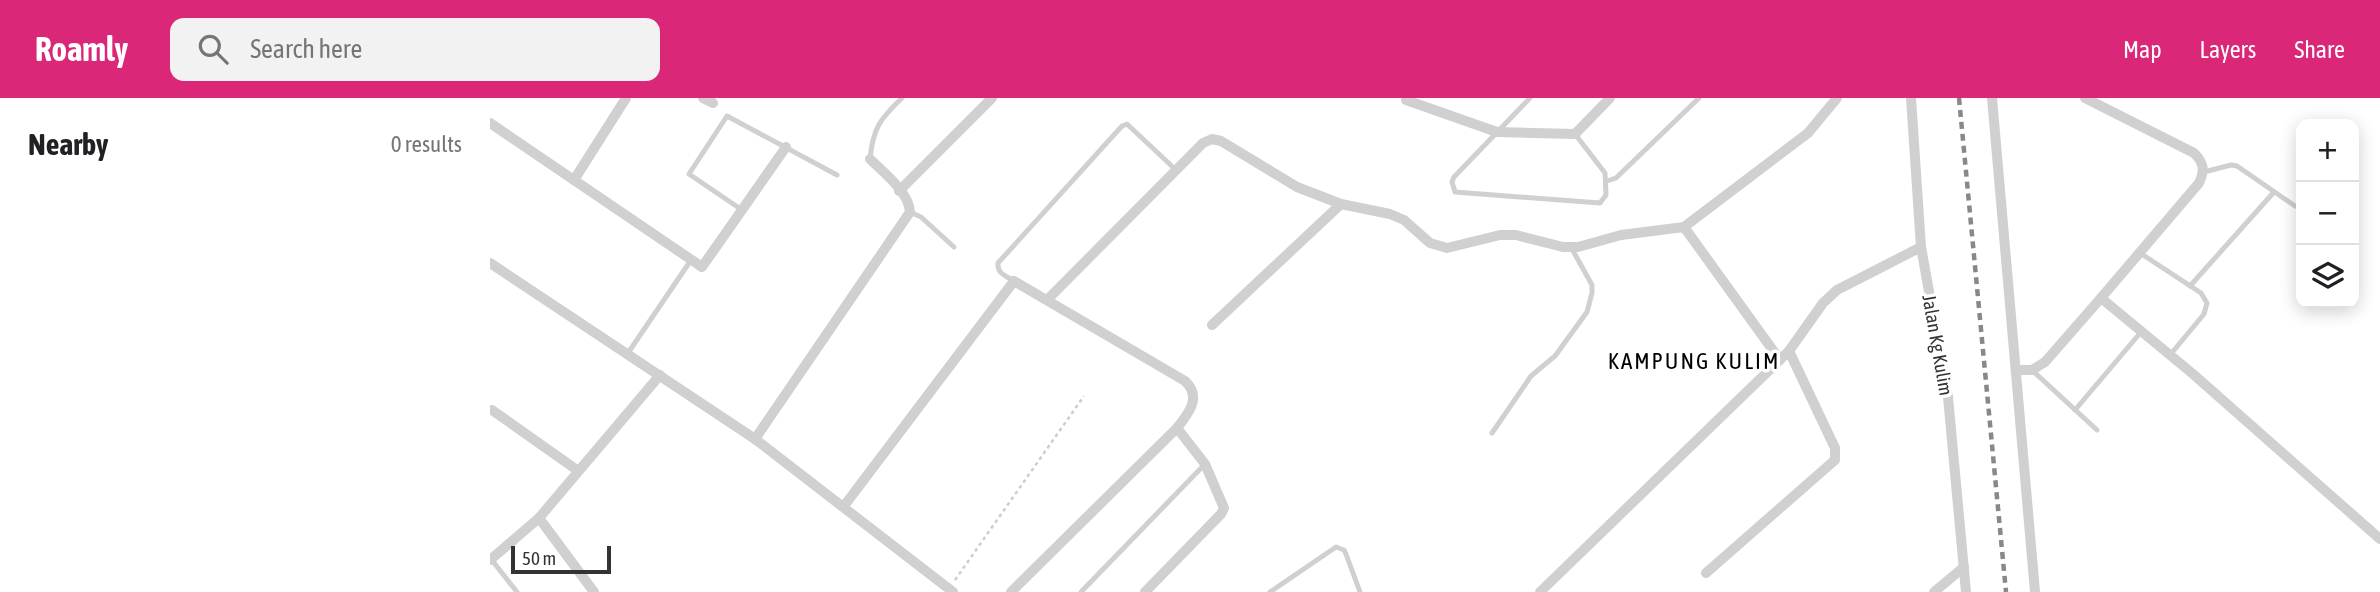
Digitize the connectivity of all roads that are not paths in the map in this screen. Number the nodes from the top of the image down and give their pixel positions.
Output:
1 (626, 98) edge
2 (902, 98) edge
3 (992, 98) edge
4 (1530, 98) edge
5 (1610, 98) edge
6 (1699, 98) edge
7 (1837, 98) edge
8 (1911, 98) edge
9 (1992, 98) edge
10 (2085, 98) edge
11 (1406, 100) dead end
12 (490, 123) edge
13 (1497, 132) junction
14 (1575, 134) junction
15 (786, 147) junction
16 (870, 159) joint
17 (1176, 170) junction
18 (2204, 172) junction
19 (837, 175) dead end
20 (574, 180) junction
21 (1606, 181) junction
22 (899, 191) junction
23 (2274, 192) junction
24 (1341, 204) junction
25 (2295, 206) dead end
26 (742, 210) junction
27 (910, 212) junction
28 (1684, 227) junction
29 (954, 247) dead end
30 (1570, 247) junction
31 (1921, 247) junction
32 (2140, 253) junction
33 (691, 260) junction
34 (490, 263) edge
35 (1014, 281) junction
36 (2190, 286) junction
37 (2101, 298) junction
38 (1047, 300) junction
39 (1213, 325) dead end
40 (2141, 331) junction
41 (1789, 351) junction
42 (628, 353) junction
43 (2171, 355) junction
44 (1780, 360) junction
45 (2016, 370) junction
46 (2032, 370) junction
47 (660, 375) junction
48 (492, 410) edge
49 (2075, 410) junction
50 (1177, 428) junction
51 (2097, 430) dead end
52 (1492, 433) dead end
53 (755, 439) junction
54 (1205, 464) junction
55 (577, 470) junction
56 (844, 506) junction
57 (539, 518) junction
58 (2380, 539) edge
59 (491, 559) edge
60 (1964, 567) junction
61 (1706, 572) dead end
62 (951, 590) edge
63 (517, 592) edge
64 (594, 592) edge
65 (1011, 592) edge
66 (1081, 592) edge
67 (1145, 592) edge
68 (1270, 592) edge
69 (1360, 592) edge
70 (1539, 592) edge
71 (1934, 592) edge
72 (1966, 592) edge
73 (2035, 592) edge

1 - 20 street
2 - 16 lane
3 - 22 street
4 - 13 lane
5 - 14 street
6 - 21 lane
7 - 28 street
8 - 31 street, Jalan Kg Kulim
9 - 45 street
10 - 18 street
11 - 13 street
12 - 20 street
13 - 14 street
13 - 21 lane
14 - 21 lane
15 - 19 lane
15 - 26 street
15 - 26 lane
16 - 22 street
17 - 24 street
17 - 35 lane
17 - 38 street
18 - 23 lane
18 - 32 street
20 - 33 street
22 - 27 street
23 - 25 lane
23 - 36 lane
24 - 30 street
24 - 39 street
26 - 33 street
27 - 29 lane
27 - 53 street
28 - 30 street
28 - 44 street
30 - 52 lane
31 - 41 street
31 - 60 street, Jalan Kg Kulim
32 - 36 lane
32 - 37 street
33 - 42 lane
34 - 42 street
35 - 38 street
35 - 56 street
36 - 43 lane
37 - 40 street
37 - 46 street
38 - 50 street
40 - 43 street
40 - 49 lane
41 - 44 street
41 - 61 street
42 - 47 street
43 - 58 street
44 - 70 street
45 - 46 street
45 - 73 street
46 - 49 lane
47 - 53 street
47 - 55 street
48 - 55 street
49 - 51 lane
50 - 54 street
50 - 65 street
53 - 56 street
54 - 66 lane
54 - 67 street
55 - 57 street
56 - 62 street
57 - 59 street
57 - 64 street
59 - 63 lane
60 - 71 street
60 - 72 street, Jalan Kg Kulim
68 - 69 lane

